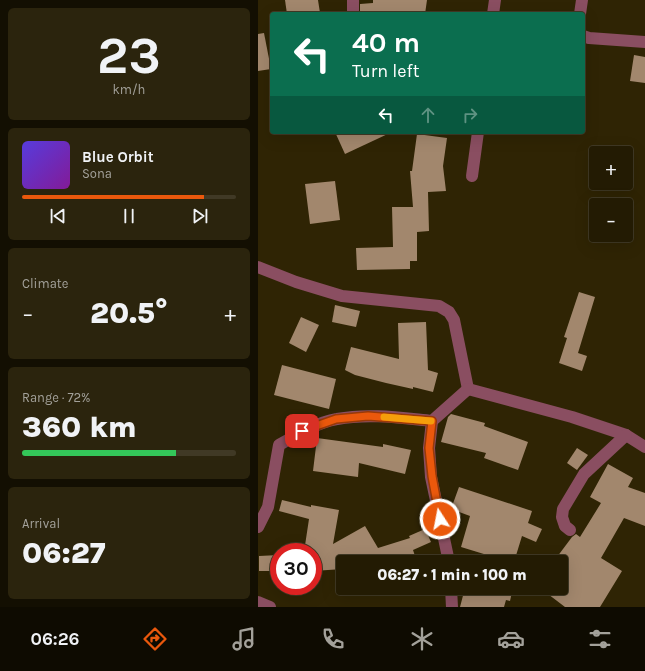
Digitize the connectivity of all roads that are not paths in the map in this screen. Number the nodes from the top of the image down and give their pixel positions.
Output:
1 (353, 0) edge
2 (495, 0) edge
3 (582, 0) edge
4 (353, 12) edge
5 (493, 12) edge
6 (580, 12) edge
7 (585, 37) edge
8 (645, 42) edge
9 (478, 134) edge
10 (472, 176) dead end
11 (258, 267) edge
12 (468, 389) junction
13 (432, 421) junction
14 (626, 436) junction
15 (645, 447) edge
16 (258, 527) edge
17 (570, 530) dead end
18 (448, 555) edge
19 (451, 595) edge
20 (258, 602) edge
21 (270, 607) edge
22 (452, 607) edge

1 - 4 street
2 - 5 street
3 - 6 street
7 - 8 street
9 - 10 street
11 - 12 street
12 - 13 street
12 - 14 street
13 - 16 street
13 - 18 street
14 - 15 street
14 - 17 street
19 - 22 street
20 - 21 street

